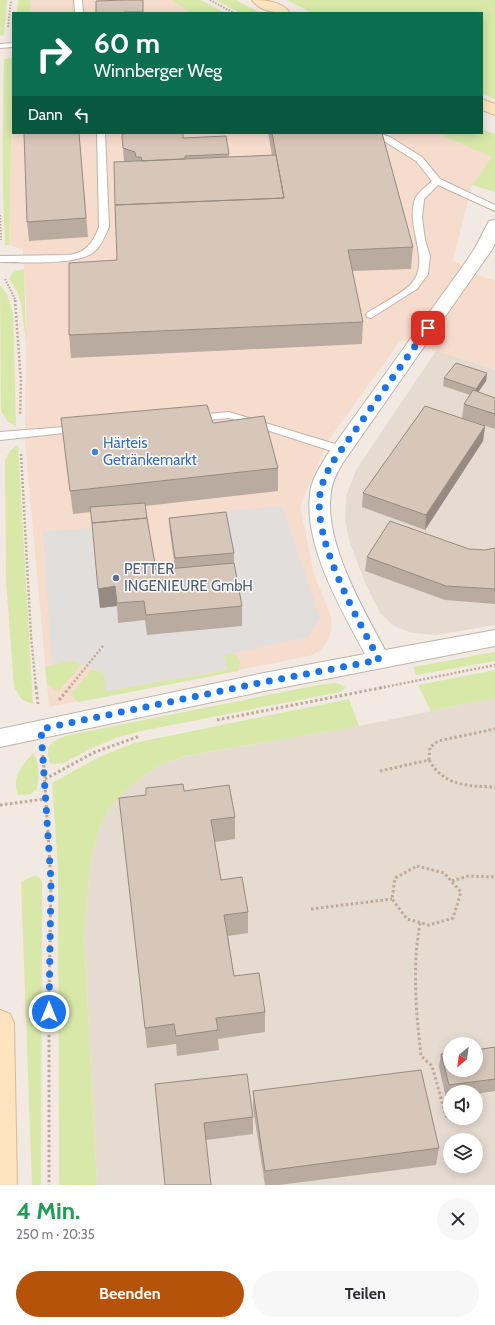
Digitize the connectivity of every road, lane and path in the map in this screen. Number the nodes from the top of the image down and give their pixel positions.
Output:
1 (78, 0) edge
2 (210, 0) edge
3 (259, 0) edge
4 (79, 12) edge
5 (232, 12) edge
6 (281, 12) edge
7 (12, 45) edge
8 (0, 46) edge
9 (483, 104) edge
10 (495, 110) edge
11 (101, 134) edge
12 (372, 134) edge
13 (438, 181) junction
14 (495, 208) edge
15 (0, 215) edge
16 (495, 225) edge
17 (1, 259) edge
18 (372, 315) dead end
19 (182, 419) edge
20 (90, 428) edge
21 (20, 435) junction
22 (0, 436) edge
23 (341, 450) junction
24 (495, 638) edge
25 (103, 646) dead end
26 (379, 660) junction
27 (495, 665) edge
28 (211, 721) dead end
29 (50, 727) junction
30 (495, 729) edge
31 (142, 735) dead end
32 (0, 738) edge
33 (429, 760) junction
34 (380, 772) dead end
35 (45, 778) junction
36 (495, 787) edge
37 (45, 799) junction
38 (0, 805) edge
39 (495, 877) edge
40 (452, 881) junction
41 (392, 899) junction
42 (311, 909) dead end
43 (420, 923) junction
44 (0, 1023) edge
45 (443, 1105) edge
46 (2, 1185) edge
47 (49, 1185) edge

1 - 4 lane
2 - 5 path
3 - 6 main road
7 - 8 lane
9 - 10 main road
11 - 17 lane
12 - 13 lane
13 - 14 lane
13 - 18 lane
15 - 17 path
16 - 23 street
17 - 21 path
19 - 23 lane
20 - 21 lane
21 - 22 lane
21 - 29 path
23 - 26 street
24 - 26 street
25 - 29 path
26 - 29 street
27 - 28 path
29 - 32 street
29 - 35 path
30 - 33 path
31 - 35 path
33 - 34 path
33 - 36 path
35 - 37 path
37 - 38 path
37 - 47 path
39 - 40 path
40 - 41 path
40 - 43 path
41 - 42 path
41 - 43 path
43 - 45 path
44 - 46 main road

